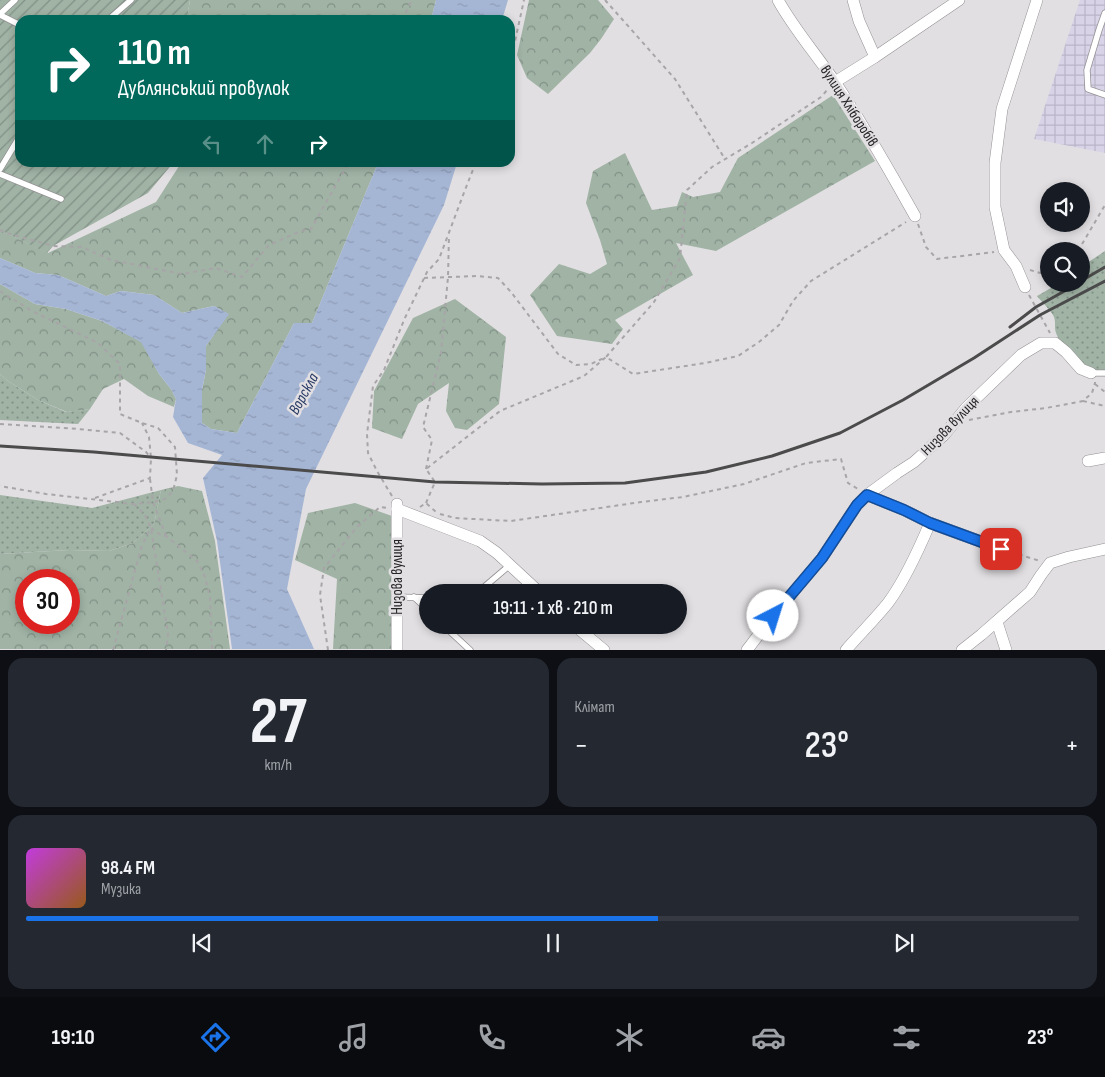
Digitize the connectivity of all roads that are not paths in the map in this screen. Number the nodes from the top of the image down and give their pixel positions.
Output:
1 (16, 0) edge
2 (131, 0) edge
3 (778, 0) edge
4 (853, 0) edge
5 (960, 0) edge
6 (1037, 0) edge
7 (1105, 13) edge
8 (0, 14) edge
9 (114, 15) edge
10 (15, 22) edge
11 (875, 57) junction
12 (835, 82) junction
13 (1105, 95) edge
14 (15, 144) edge
15 (0, 169) edge
16 (0, 174) edge
17 (61, 199) dead end
18 (915, 216) road end
19 (1025, 286) road end
20 (1105, 373) edge
21 (1093, 378) joint
22 (1105, 458) edge
23 (1088, 461) dead end
24 (867, 495) junction
25 (930, 523) junction
26 (1001, 549) road end
27 (1105, 550) edge
28 (510, 565) junction
29 (488, 584) edge
30 (530, 584) edge
31 (397, 597) junction
32 (414, 597) junction
33 (419, 597) edge
34 (419, 602) edge
35 (997, 622) junction
36 (453, 634) edge
37 (585, 634) edge
38 (397, 650) edge
39 (470, 650) edge
40 (604, 650) edge
41 (747, 650) edge
42 (846, 650) edge
43 (962, 650) edge
44 (1006, 650) edge

1 - 8 lane
2 - 9 lane
3 - 12 street, вулиця Хліборобів
4 - 11 street
5 - 11 street
6 - 19 street
7 - 13 lane
8 - 10 lane
11 - 12 street
12 - 18 street, вулиця Хліборобів
14 - 15 lane
16 - 17 lane
20 - 21 lane
21 - 24 street, Низова вулиця
22 - 23 street
24 - 25 street
24 - 41 street, Низова вулиця
25 - 26 street
25 - 42 street
27 - 35 street
28 - 29 lane
28 - 30 street
28 - 31 street, Низова вулиця
31 - 32 lane
31 - 38 street, Низова вулиця
32 - 33 lane
32 - 34 lane, Низова вулиця
35 - 43 street
35 - 44 street
36 - 39 lane
37 - 40 street

